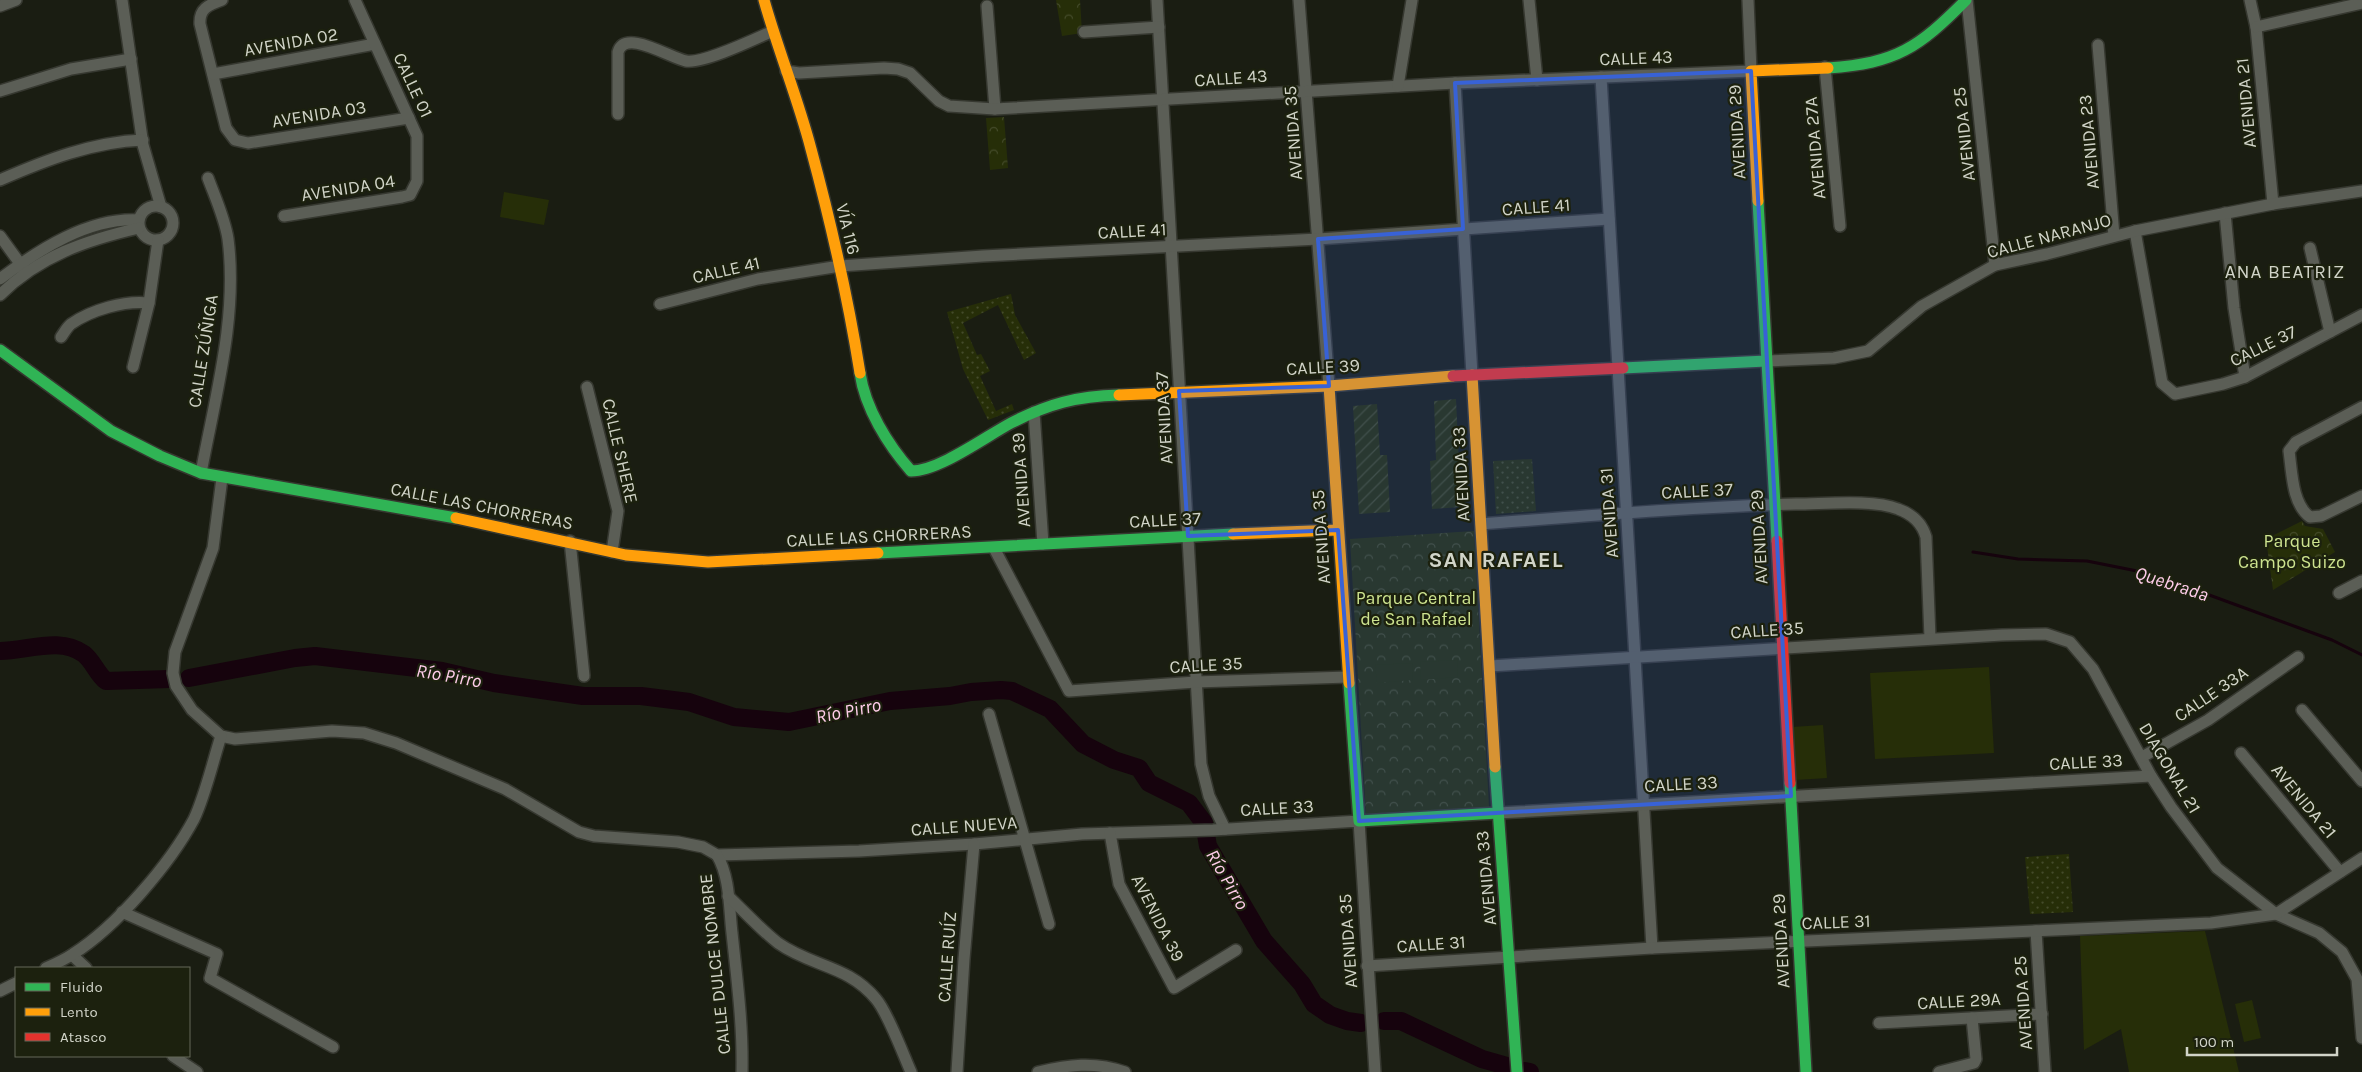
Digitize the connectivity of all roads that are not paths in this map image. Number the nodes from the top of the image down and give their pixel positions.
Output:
1 (16, 0) edge
2 (122, 0) edge
3 (222, 0) edge
4 (355, 0) edge
5 (764, 0) edge
6 (1157, 0) edge
7 (1299, 0) edge
8 (1412, 0) edge
9 (1531, 0) edge
10 (1748, 0) edge
11 (1966, 0) edge
12 (2250, 0) edge
13 (2362, 3) edge
14 (0, 6) edge
15 (987, 6) dead end
16 (1158, 27) junction
17 (2256, 27) junction
18 (773, 32) junction
19 (1084, 32) dead end
20 (375, 44) junction
21 (2098, 46) dead end
22 (131, 59) junction
23 (1825, 67) junction
24 (786, 71) junction
25 (1752, 71) junction
26 (213, 74) junction
27 (1602, 76) junction
28 (1537, 80) junction
29 (1455, 83) junction
30 (1398, 86) junction
31 (1307, 90) junction
32 (0, 91) edge
33 (1163, 100) junction
34 (995, 109) junction
35 (618, 114) dead end
36 (409, 118) junction
37 (143, 140) junction
38 (208, 178) dead end
39 (0, 180) edge
40 (415, 190) joint
41 (2362, 191) edge
42 (2272, 204) junction
43 (161, 207) junction
44 (2225, 214) junction
45 (284, 216) dead end
46 (1609, 219) junction
47 (139, 224) junction
48 (1840, 226) dead end
49 (1463, 229) junction
50 (2136, 231) junction
51 (0, 236) edge
52 (2114, 236) junction
53 (1318, 239) junction
54 (158, 240) junction
55 (1171, 246) junction
56 (2310, 248) dead end
57 (1995, 265) junction
58 (840, 266) junction
59 (23, 268) junction
60 (0, 278) edge
61 (0, 295) edge
62 (149, 303) junction
63 (660, 304) dead end
64 (2362, 315) edge
65 (2330, 332) junction
66 (61, 337) dead end
67 (0, 350) edge
68 (1766, 361) junction
69 (133, 367) dead end
70 (1616, 367) junction
71 (1472, 375) junction
72 (2245, 377) junction
73 (1329, 386) junction
74 (587, 387) dead end
75 (1180, 391) junction
76 (2362, 406) edge
77 (1034, 412) junction
78 (902, 462) joint
79 (201, 473) junction
80 (222, 478) junction
81 (2362, 496) edge
82 (1775, 505) junction
83 (1626, 513) junction
84 (1481, 524) junction
85 (1338, 530) junction
86 (1188, 536) junction
87 (570, 541) junction
88 (1043, 544) junction
89 (994, 548) junction
90 (612, 552) junction
91 (2362, 581) edge
92 (2339, 593) dead end
93 (2046, 634) joint
94 (1930, 638) junction
95 (1782, 647) junction
96 (1636, 657) junction
97 (2298, 657) dead end
98 (1490, 666) junction
99 (584, 676) dead end
100 (1348, 677) junction
101 (1196, 682) junction
102 (2302, 710) dead end
103 (989, 714) dead end
104 (221, 736) junction
105 (2241, 752) dead end
106 (2142, 758) junction
107 (2151, 776) junction
108 (2362, 782) edge
109 (1791, 796) junction
110 (1644, 804) junction
111 (1498, 813) junction
112 (1359, 821) junction
113 (1219, 829) junction
114 (1110, 833) junction
115 (1026, 839) junction
116 (974, 844) junction
117 (717, 854) junction
118 (2362, 858) edge
119 (2340, 872) junction
120 (728, 896) junction
121 (122, 912) junction
122 (2276, 914) junction
123 (1049, 924) dead end
124 (2036, 931) junction
125 (1798, 941) junction
126 (1652, 948) junction
127 (1236, 950) dead end
128 (72, 955) junction
129 (1510, 956) junction
130 (1367, 966) junction
131 (48, 967) edge
132 (85, 967) edge
133 (15, 984) edge
134 (0, 991) edge
135 (2042, 1014) junction
136 (1972, 1018) junction
137 (1879, 1024) dead end
138 (2362, 1038) edge
139 (333, 1048) dead end
140 (174, 1057) edge
141 (197, 1072) edge
142 (742, 1072) edge
143 (911, 1072) edge
144 (958, 1072) edge
145 (1038, 1072) edge
146 (1124, 1072) edge
147 (1375, 1072) edge
148 (1517, 1072) edge
149 (1806, 1072) edge
150 (1939, 1072) edge
151 (2045, 1072) edge

1 - 14 street
2 - 22 street
3 - 26 street
4 - 20 street, CALLE 01
5 - 18 main road, VÍA 116
6 - 16 street, AVENIDA 37
7 - 31 street, AVENIDA 35
8 - 30 street
9 - 28 street
10 - 25 street, AVENIDA 29
11 - 23 main road
11 - 57 street, AVENIDA 25
12 - 17 street, AVENIDA 21
13 - 17 street
15 - 34 street
16 - 19 street
16 - 33 street, AVENIDA 37
17 - 42 street, AVENIDA 21
18 - 24 main road, VÍA 116
18 - 35 street
20 - 26 street, AVENIDA 02
20 - 36 street, CALLE 01
21 - 52 street, AVENIDA 23
22 - 32 street
22 - 37 street
23 - 25 main road
23 - 48 street, AVENIDA 27A
24 - 34 street, CALLE 43
24 - 58 main road, VÍA 116
25 - 27 street, CALLE 43
25 - 68 main road, AVENIDA 29
26 - 36 street, AVENIDA 03
27 - 28 street, CALLE 43
27 - 46 street, AVENIDA 31
28 - 29 street, CALLE 43
29 - 30 street, CALLE 43
29 - 49 street, AVENIDA 33
30 - 31 street, CALLE 43
31 - 33 street, CALLE 43
31 - 53 street, AVENIDA 35
33 - 34 street, CALLE 43
33 - 55 street, AVENIDA 37
36 - 40 street, CALLE 01
37 - 39 street
37 - 43 street
38 - 79 street, CALLE ZÚÑIGA
40 - 45 street, AVENIDA 04
41 - 42 street, CALLE NARANJO
42 - 44 street, CALLE NARANJO
43 - 47 street
43 - 54 street
44 - 50 street, CALLE NARANJO
44 - 72 street
46 - 49 street, CALLE 41
46 - 70 street, AVENIDA 31
47 - 54 street
47 - 59 street
49 - 53 street, CALLE 41
49 - 71 street, AVENIDA 33
50 - 52 street, CALLE NARANJO
50 - 72 street, CALLE 37
51 - 59 street
52 - 57 street, CALLE NARANJO
53 - 55 street, CALLE 41
53 - 73 street, AVENIDA 35
54 - 62 street
55 - 58 street, CALLE 41
55 - 75 street, AVENIDA 37
56 - 65 street
57 - 68 street, CALLE NARANJO
58 - 63 street, CALLE 41
58 - 78 main road, VÍA 116
59 - 60 street
59 - 61 street
62 - 66 street
62 - 69 street
64 - 65 street, CALLE 37
65 - 72 street, CALLE 37
67 - 79 main road, CALLE LAS CHORRERAS
68 - 70 main road, CALLE 39
68 - 82 main road, AVENIDA 29
70 - 71 main road, CALLE 39
70 - 83 street, AVENIDA 31
71 - 73 main road, CALLE 39
71 - 84 main road, AVENIDA 33
73 - 75 main road, CALLE 39
73 - 85 main road, AVENIDA 35
74 - 90 street, CALLE SHERE
75 - 77 main road, CALLE 39
75 - 86 street, AVENIDA 37
76 - 81 street
77 - 78 main road, CALLE 39
77 - 88 street, AVENIDA 39
79 - 80 main road, CALLE LAS CHORRERAS
80 - 87 main road, CALLE LAS CHORRERAS
80 - 104 street
82 - 83 street, CALLE 37
82 - 94 street, CALLE 37
82 - 95 main road, AVENIDA 29
83 - 84 street, CALLE 37
83 - 96 street, AVENIDA 31
84 - 98 main road, AVENIDA 33
85 - 86 main road, CALLE 37
85 - 100 main road, AVENIDA 35
86 - 88 main road, CALLE 37
86 - 101 street, AVENIDA 37
87 - 90 main road, CALLE LAS CHORRERAS
87 - 99 street
88 - 89 main road, CALLE 37
89 - 90 main road, CALLE LAS CHORRERAS
89 - 101 street, CALLE 35
91 - 92 street
93 - 94 street, CALLE 35
93 - 106 street, DIAGONAL 21
94 - 95 street, CALLE 35
95 - 96 street, CALLE 35
95 - 109 main road, AVENIDA 29
96 - 98 street, CALLE 35
96 - 110 street, AVENIDA 31
97 - 106 street, CALLE 33A
98 - 111 main road, AVENIDA 33
100 - 101 street, CALLE 35
100 - 112 main road, AVENIDA 35
101 - 113 street, AVENIDA 37
102 - 108 street
103 - 115 street
104 - 117 street
104 - 121 street
105 - 119 street, AVENIDA 21
106 - 107 street, DIAGONAL 21
107 - 109 street, CALLE 33
107 - 122 street, DIAGONAL 21
109 - 110 street, CALLE 33
109 - 125 main road, AVENIDA 29
110 - 111 street, CALLE 33
110 - 126 street, AVENIDA 31
111 - 112 main road, CALLE 33
111 - 129 main road, AVENIDA 33
112 - 113 street, CALLE 33
112 - 130 street, AVENIDA 35
113 - 114 street, CALLE NUEVA
114 - 115 street, CALLE NUEVA
114 - 127 street, AVENIDA 39
115 - 116 street, CALLE NUEVA
115 - 123 street
116 - 117 street, CALLE NUEVA
116 - 144 street, CALLE RUÍZ
117 - 120 street, CALLE DULCE NOMBRE
118 - 119 street
119 - 122 street
120 - 142 street, CALLE DULCE NOMBRE
120 - 143 street
121 - 128 street
121 - 139 street
122 - 124 street, CALLE 31
122 - 138 street, DIAGONAL 21
124 - 125 street, CALLE 31
124 - 135 street, AVENIDA 25
125 - 126 street, CALLE 31
125 - 149 main road, AVENIDA 29
126 - 129 street, CALLE 31
128 - 131 street
128 - 132 street
129 - 130 street, CALLE 31
129 - 148 main road, AVENIDA 33
130 - 147 street, AVENIDA 35
133 - 134 street
135 - 136 street, CALLE 29A
135 - 151 street, AVENIDA 25
136 - 137 street, CALLE 29A
136 - 150 street
140 - 141 street
145 - 146 street

